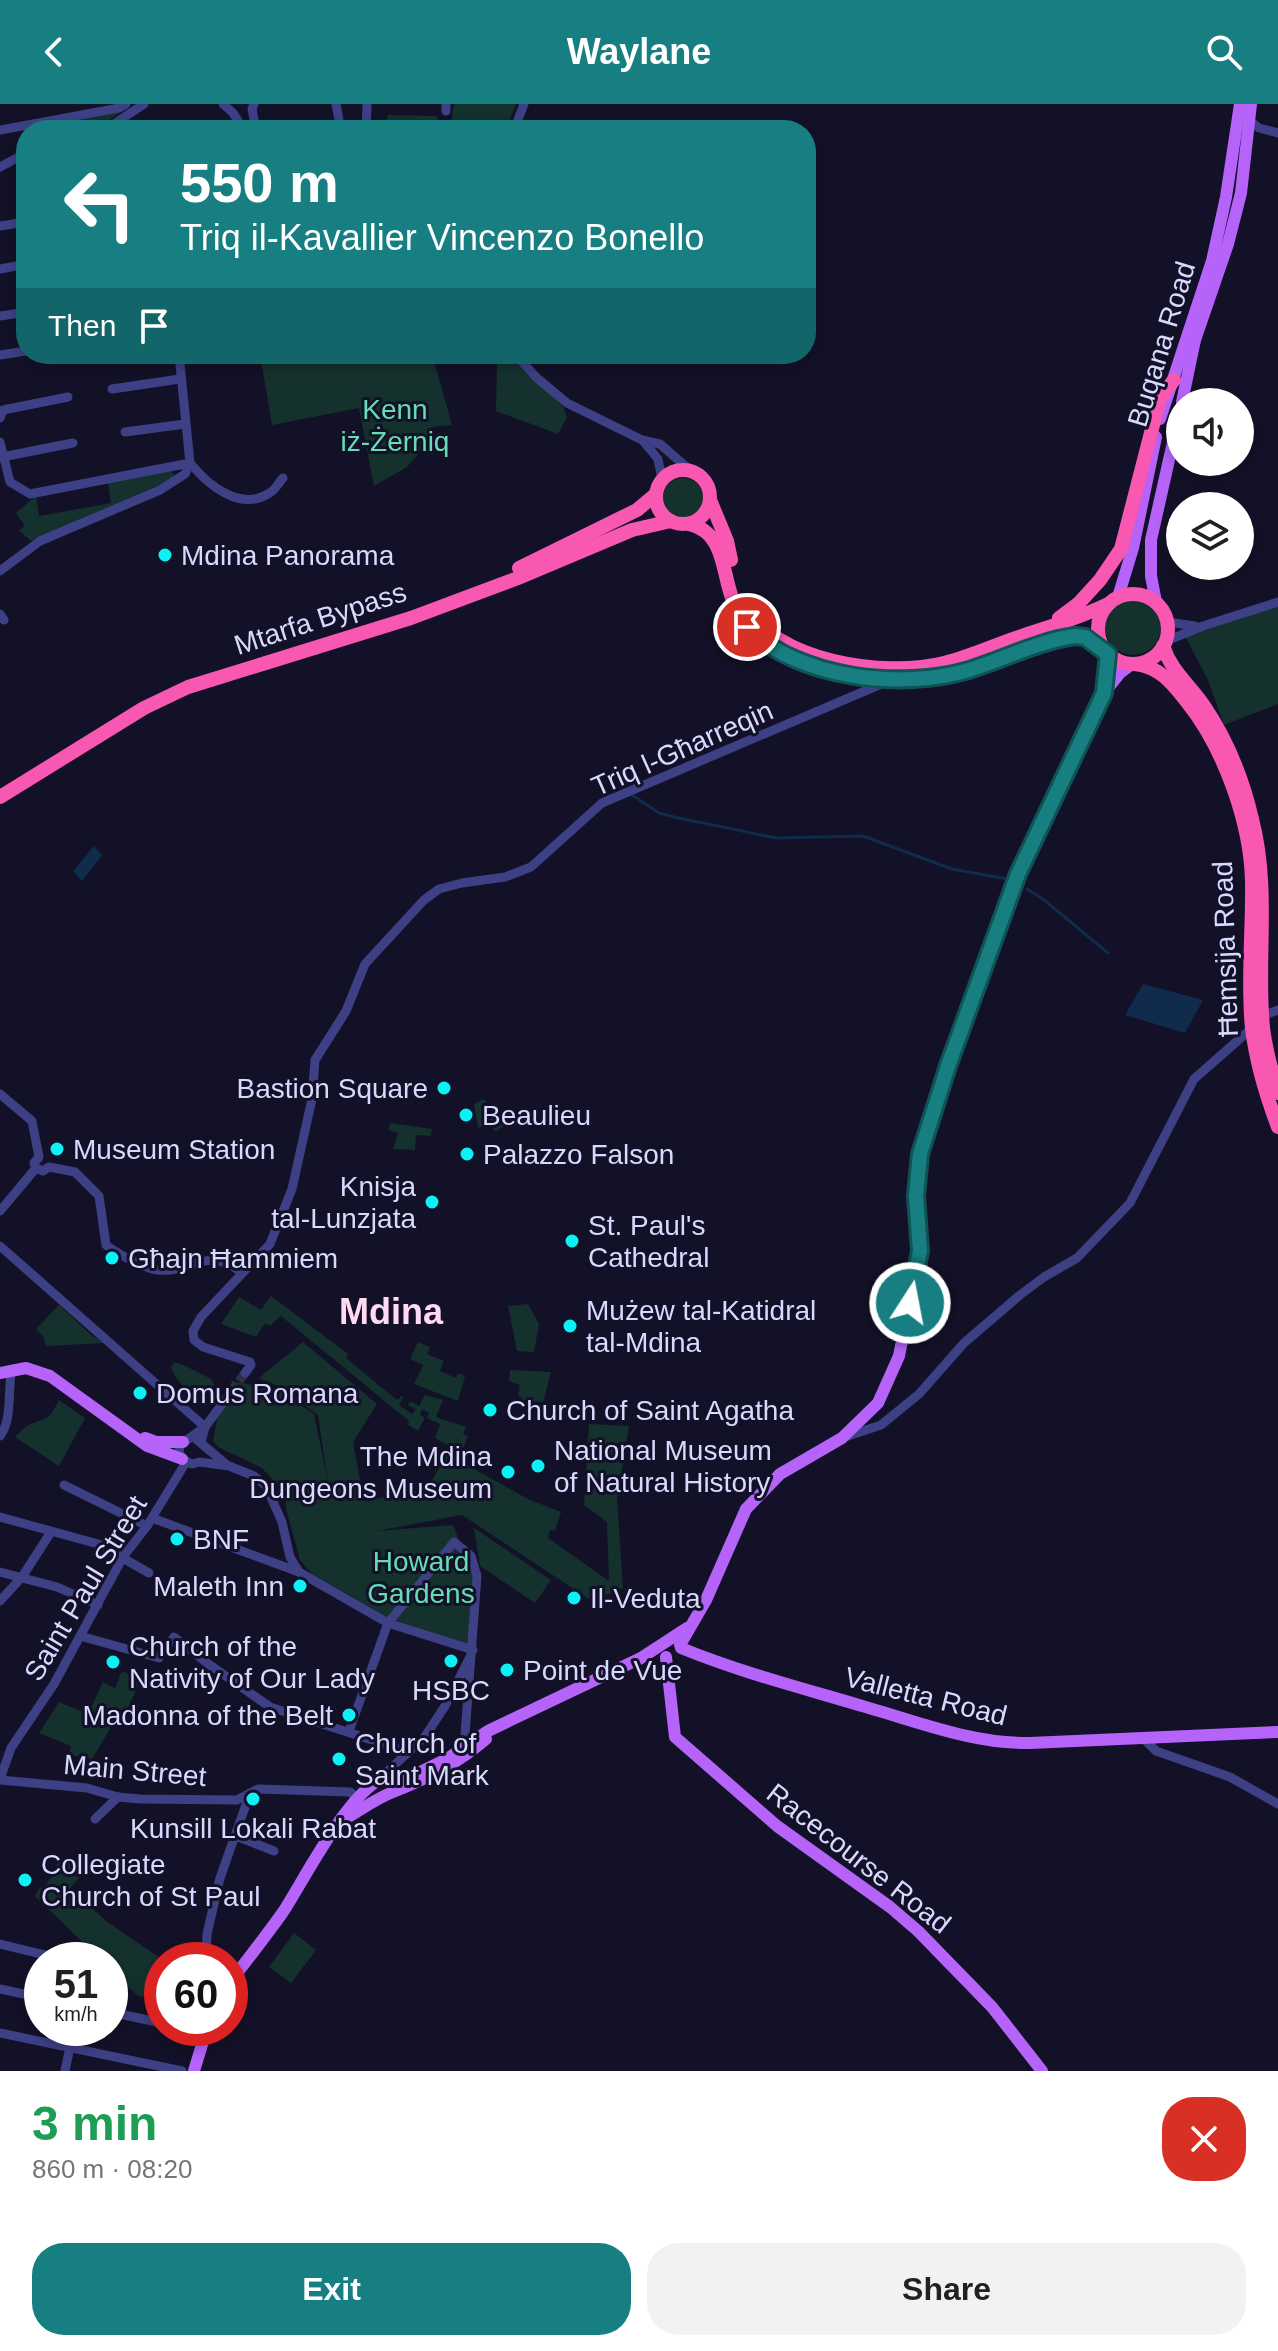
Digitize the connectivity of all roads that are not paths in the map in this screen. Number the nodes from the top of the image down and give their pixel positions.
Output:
1 (126, 104) edge
2 (144, 104) edge
3 (223, 104) edge
4 (1240, 104) edge
5 (1251, 104) edge
6 (54, 120) edge
7 (120, 120) edge
8 (236, 120) edge
9 (1250, 121) junction
10 (1273, 133) edge
11 (1246, 147) junction
12 (1226, 197) junction
13 (179, 364) edge
14 (525, 364) edge
15 (180, 379) junction
16 (1174, 380) junction
17 (1185, 388) edge
18 (112, 389) dead end
19 (68, 397) dead end
20 (0, 418) edge
21 (185, 424) junction
22 (125, 432) dead end
23 (642, 440) junction
24 (0, 442) edge
25 (73, 443) dead end
26 (2, 457) junction
27 (190, 463) junction
28 (691, 471) junction
29 (1166, 473) edge
30 (180, 478) junction
31 (283, 478) dead end
32 (662, 479) junction
33 (205, 481) junction
34 (655, 495) junction
35 (710, 500) junction
36 (671, 521) junction
37 (689, 524) junction
38 (0, 571) edge
39 (1112, 601) junction
40 (1156, 602) junction
41 (1278, 602) edge
42 (1167, 622) junction
43 (1050, 626) junction
44 (1203, 626) junction
45 (1165, 644) junction
46 (1108, 653) junction
47 (1134, 664) junction
48 (850, 674) junction
49 (892, 679) junction
50 (1104, 693) junction
51 (850, 698) junction
52 (0, 787) edge
53 (0, 797) edge
54 (1278, 1010) edge
55 (1257, 1022) junction
56 (1278, 1093) edge
57 (0, 1094) edge
58 (1278, 1127) edge
59 (39, 1157) junction
60 (49, 1167) junction
61 (36, 1168) junction
62 (0, 1211) edge
63 (0, 1246) edge
64 (242, 1273) junction
65 (13, 1370) edge
66 (245, 1373) dead end
67 (231, 1392) tunnel mouth
68 (205, 1427) junction
69 (131, 1433) junction
70 (0, 1436) edge
71 (842, 1438) junction
72 (195, 1442) junction
73 (184, 1461) junction
74 (199, 1462) junction
75 (229, 1466) junction
76 (64, 1485) dead end
77 (0, 1517) edge
78 (150, 1522) junction
79 (51, 1532) junction
80 (123, 1557) junction
81 (0, 1572) edge
82 (299, 1572) junction
83 (149, 1573) dead end
84 (22, 1577) junction
85 (0, 1601) edge
86 (98, 1605) junction
87 (388, 1623) junction
88 (80, 1636) junction
89 (473, 1650) junction
90 (673, 1651) junction
91 (504, 1725) junction
92 (349, 1731) junction
93 (1278, 1732) edge
94 (1143, 1738) junction
95 (469, 1743) junction
96 (409, 1752) junction
97 (0, 1779) edge
98 (378, 1781) junction
99 (387, 1792) junction
100 (249, 1796) junction
101 (118, 1797) junction
102 (357, 1798) junction
103 (1278, 1804) edge
104 (95, 1819) dead end
105 (338, 1824) junction
106 (236, 1836) junction
107 (274, 1851) dead end
108 (207, 1942) edge
109 (0, 1944) edge
110 (24, 1950) edge
111 (248, 1958) edge
112 (0, 1989) edge
113 (24, 1994) edge
114 (0, 2033) edge
115 (201, 2046) edge
116 (70, 2047) junction
117 (65, 2071) edge
118 (182, 2071) edge
119 (194, 2071) edge
120 (1042, 2071) edge

1 - 6 street
2 - 7 street
3 - 8 street
4 - 12 main road, Buqana Road
5 - 9 main road, Buqana Road
9 - 10 street
9 - 11 main road, Buqana Road
9 - 12 main road
10 - 11 street
11 - 17 main road, Buqana Road
12 - 16 main road, Buqana Road
13 - 15 street
14 - 23 street
15 - 18 street
15 - 21 street
16 - 39 main road, Buqana Road
16 - 43 highway
19 - 20 street
21 - 22 street
21 - 27 street
23 - 28 street
23 - 32 street
24 - 26 street
25 - 26 street
26 - 27 street
27 - 30 street
27 - 33 street
28 - 32 highway
28 - 35 highway
29 - 40 main road, Buqana Road
30 - 33 street
30 - 38 street
31 - 33 street
32 - 34 highway
34 - 36 highway
34 - 52 highway, Mtarfa Bypass
35 - 37 highway
35 - 43 highway
36 - 37 highway
36 - 53 highway, Mtarfa Bypass
37 - 48 highway
39 - 40 highway
39 - 43 highway
39 - 46 highway
40 - 42 highway
41 - 44 street
42 - 44 street
42 - 45 highway
44 - 45 street
45 - 47 highway
45 - 55 highway, Ħemsija Road
46 - 47 highway
46 - 49 highway
46 - 50 main road
47 - 50 main road
47 - 55 highway, Ħemsija Road
48 - 49 highway
48 - 51 street
49 - 51 street, Triq l-Għarreqin
50 - 71 main road
51 - 64 street, Triq l-Għarreqin
54 - 55 street
55 - 56 highway, Ħemsija Road
55 - 58 highway, Ħemsija Road
55 - 71 street
57 - 59 street
59 - 60 street
59 - 61 street
60 - 61 street
60 - 64 street
61 - 62 street
63 - 68 street
64 - 66 street, Triq l-Għarreqin
65 - 69 main road
65 - 70 street
67 - 68 street
68 - 72 street
69 - 72 main road
69 - 73 main road
71 - 90 main road
72 - 73 street
72 - 74 street
72 - 75 street
73 - 74 street
73 - 78 street, Saint Paul Street
74 - 75 street
75 - 82 street
76 - 78 street
77 - 79 street
78 - 80 street, Saint Paul Street
78 - 82 street
79 - 80 street
79 - 84 street
80 - 83 street
80 - 86 street, Saint Paul Street
81 - 84 street
82 - 87 street
84 - 85 street
84 - 86 street
86 - 88 street, Saint Paul Street
87 - 89 street
87 - 89 street
87 - 92 street
88 - 92 street
88 - 97 street, Saint Paul Street
89 - 95 street
89 - 96 street
90 - 91 main road
90 - 94 main road, Valletta Road
90 - 120 main road, Racecourse Road
91 - 95 main road
91 - 99 main road
92 - 96 street
93 - 94 main road, Valletta Road
94 - 103 street
95 - 99 main road
96 - 98 street
97 - 101 street, Main Street
98 - 99 main road
98 - 102 main road
99 - 102 main road
99 - 105 main road
100 - 101 street, Main Street
100 - 102 street, Main Street
100 - 106 street
101 - 104 street
102 - 105 main road
105 - 111 main road
106 - 107 street
106 - 108 street
109 - 110 street
112 - 113 street
114 - 116 street
115 - 119 main road
116 - 117 street
116 - 118 street

